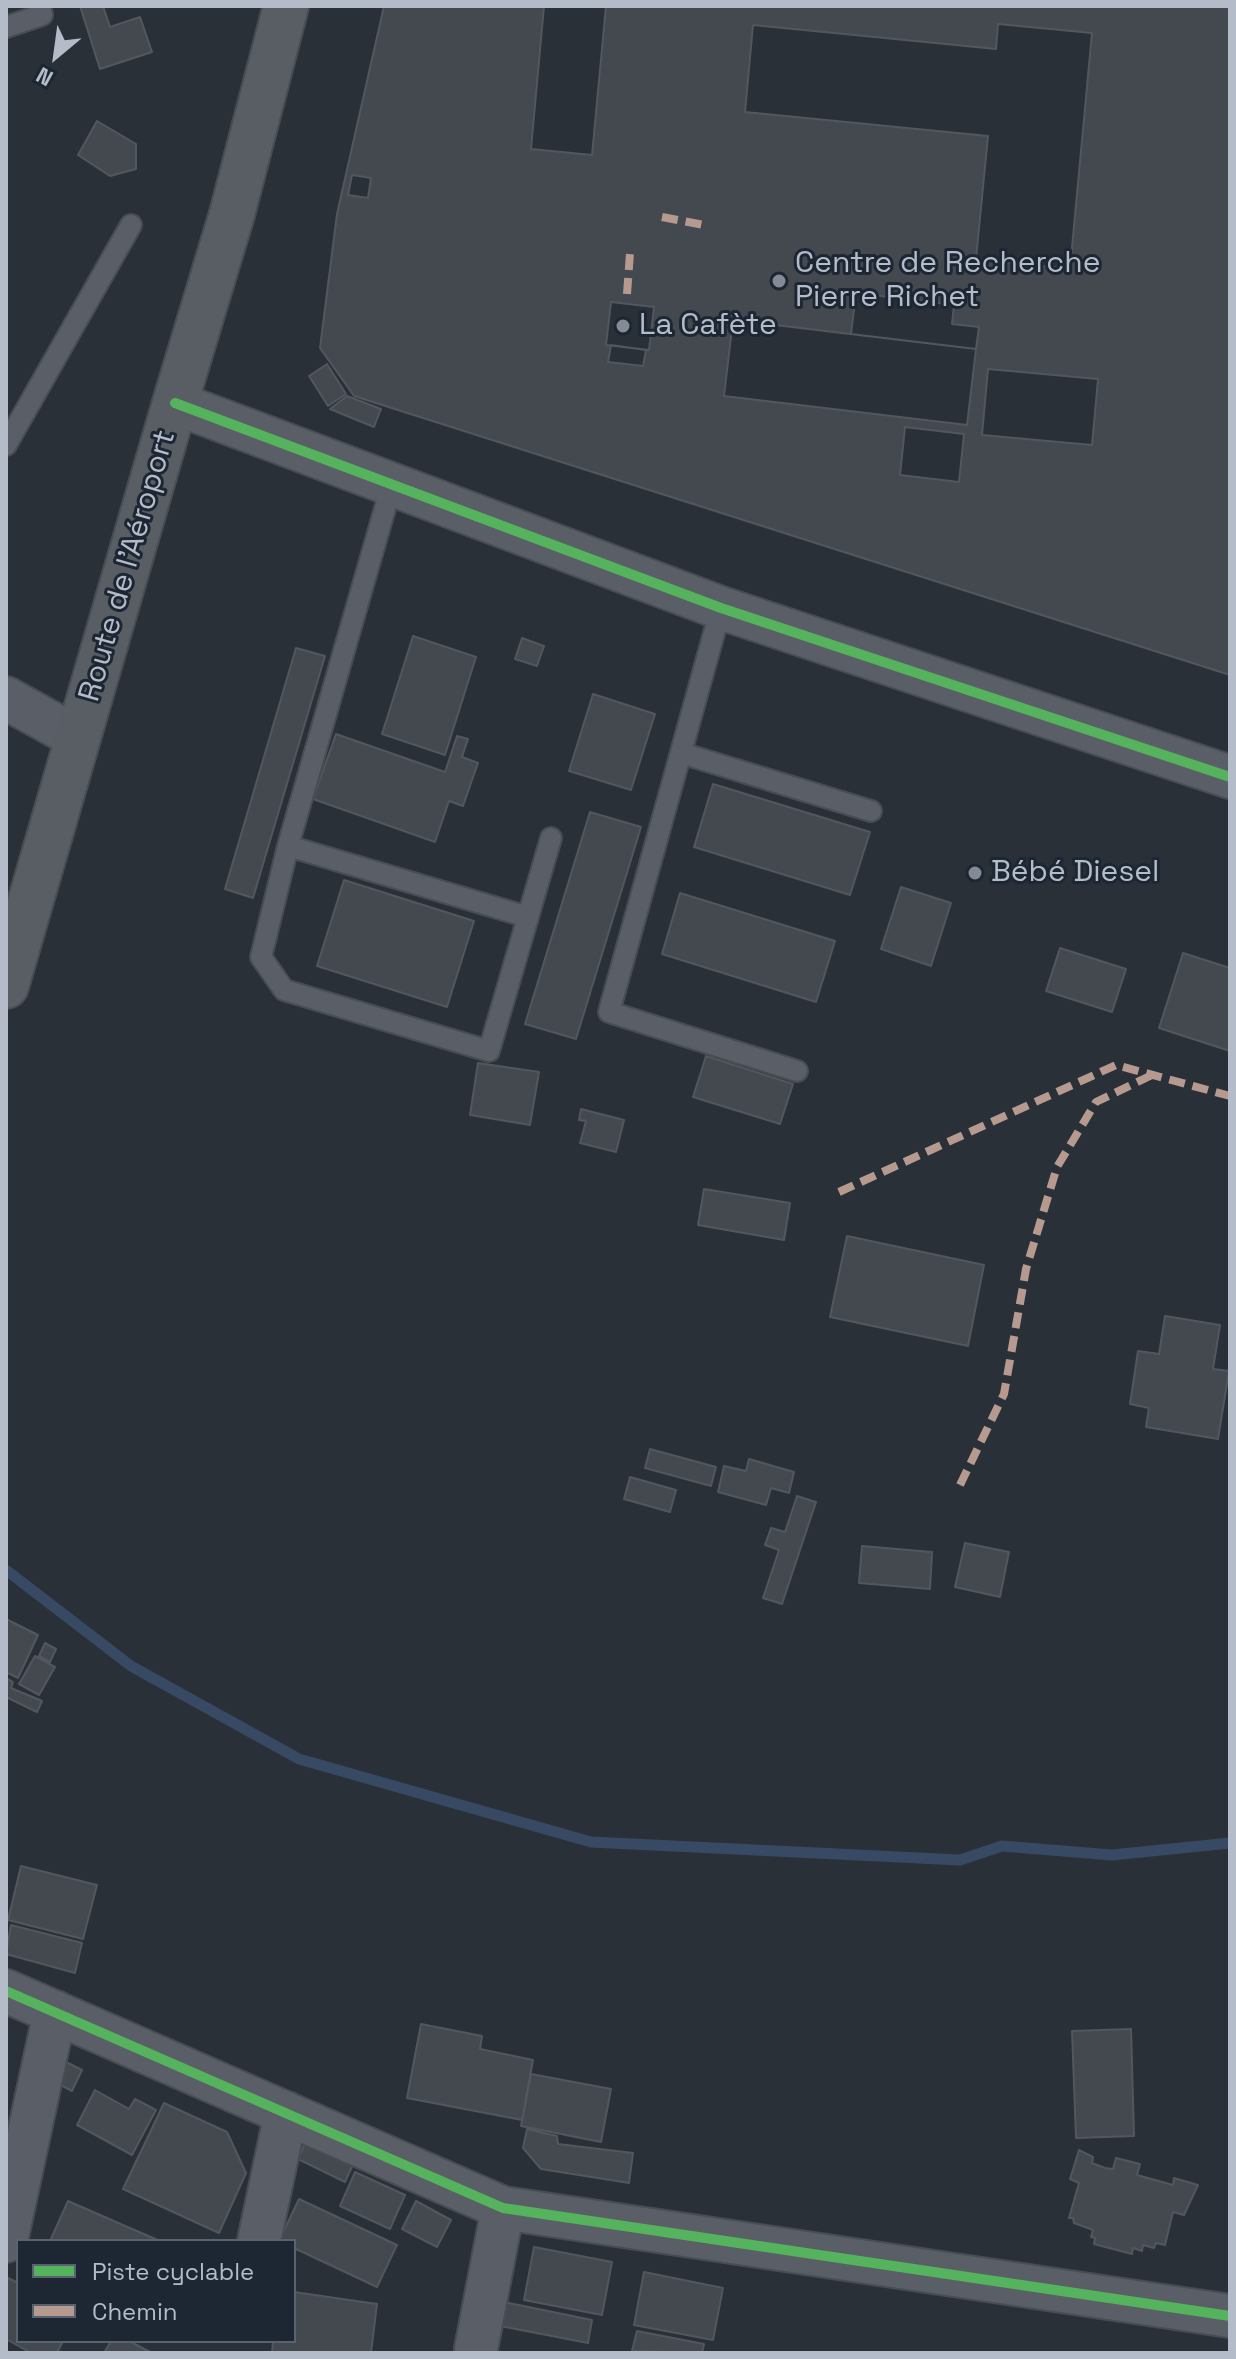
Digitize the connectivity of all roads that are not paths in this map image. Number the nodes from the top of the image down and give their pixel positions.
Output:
1 (40, 6) edge
2 (286, 6) edge
3 (6, 27) edge
4 (131, 225) dead end
5 (175, 403) junction
6 (6, 445) edge
7 (392, 484) junction
8 (721, 608) junction
9 (6, 698) edge
10 (78, 738) junction
11 (681, 753) junction
12 (1230, 777) edge
13 (871, 811) dead end
14 (551, 838) dead end
15 (288, 846) junction
16 (528, 917) junction
17 (6, 986) edge
18 (797, 1071) dead end
19 (6, 1991) edge
20 (55, 2012) junction
21 (286, 2113) junction
22 (503, 2208) junction
23 (259, 2239) edge
24 (6, 2241) edge
25 (1230, 2316) edge
26 (476, 2349) dead end

1 - 3 lane
2 - 5 main road, Route de l'Aéroport
4 - 6 lane
5 - 7 street
5 - 10 main road, Route de l'Aéroport
7 - 8 street
7 - 15 lane
8 - 11 lane
8 - 12 street
9 - 10 street
10 - 17 main road, Route de l'Aéroport
11 - 13 lane
11 - 18 lane
14 - 16 lane
15 - 16 lane
15 - 16 lane
19 - 20 street
20 - 21 street
20 - 24 street
21 - 22 street
21 - 23 street
22 - 25 street
22 - 26 street

